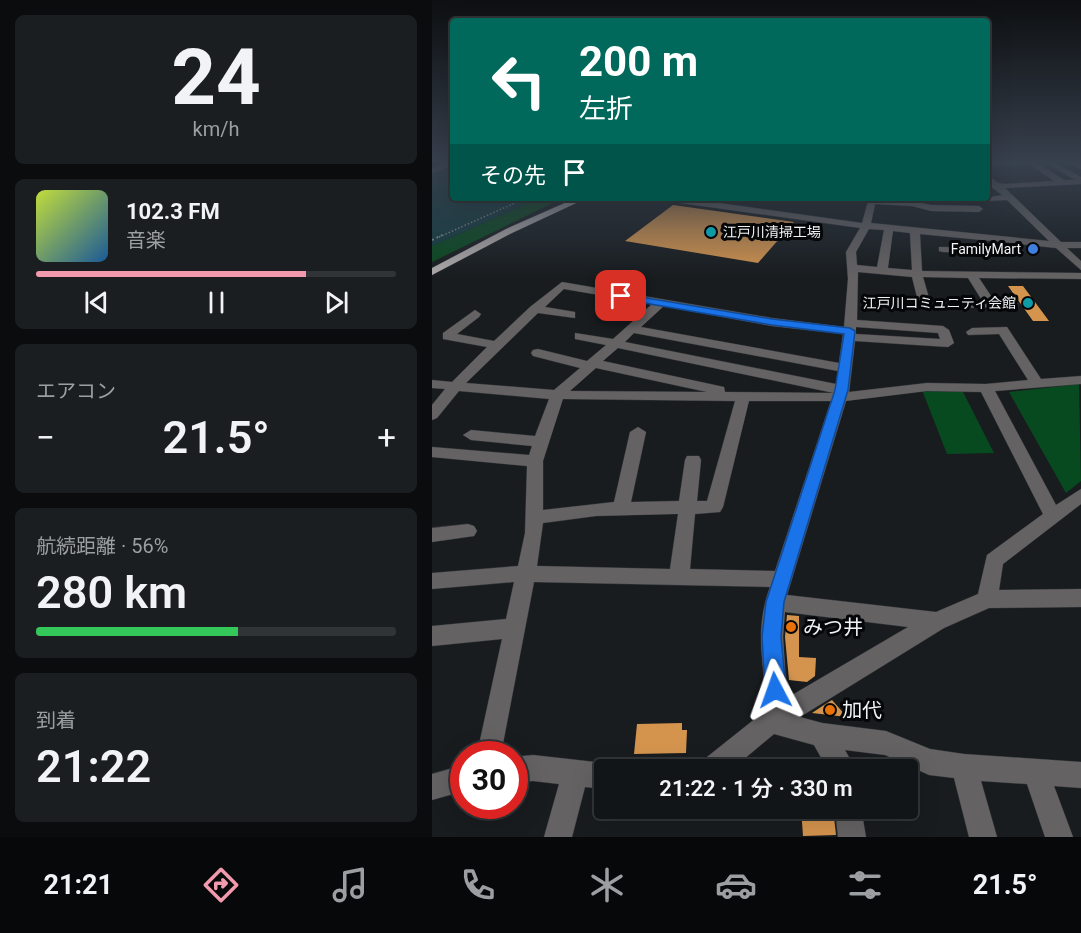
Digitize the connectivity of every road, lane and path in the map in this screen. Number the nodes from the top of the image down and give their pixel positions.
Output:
1 (520, 201) edge
2 (527, 201) edge
3 (576, 201) edge
4 (689, 201) edge
5 (898, 201) edge
6 (914, 201) edge
7 (1012, 201) edge
8 (531, 202) dead end
9 (871, 203) edge
10 (979, 209) dead end
11 (906, 212) dead end
12 (866, 225) junction
13 (889, 227) junction
14 (915, 230) junction
15 (432, 240) edge
16 (1014, 241) junction
17 (1057, 245) junction
18 (1081, 245) edge
19 (942, 249) dead end
20 (1081, 267) edge
21 (852, 268) junction
22 (882, 270) junction
23 (432, 272) edge
24 (917, 274) junction
25 (972, 275) junction
26 (1081, 276) edge
27 (662, 302) junction
28 (925, 305) dead end
29 (945, 305) dead end
30 (991, 305) junction
31 (1014, 305) dead end
32 (534, 309) junction
33 (475, 314) dead end
34 (571, 315) dead end
35 (631, 329) junction
36 (850, 331) junction
37 (972, 332) dead end
38 (579, 336) dead end
39 (614, 344) junction
40 (496, 345) junction
41 (749, 351) junction
42 (538, 353) dead end
43 (591, 365) junction
44 (845, 368) junction
45 (735, 370) junction
46 (1081, 380) edge
47 (432, 384) edge
48 (1038, 385) junction
49 (454, 387) junction
50 (986, 388) junction
51 (840, 393) junction
52 (716, 394) junction
53 (557, 395) junction
54 (742, 397) junction
55 (432, 415) edge
56 (638, 432) dead end
57 (471, 435) dead end
58 (541, 442) junction
59 (432, 452) edge
60 (693, 460) dead end
61 (535, 461) junction
62 (1081, 495) edge
63 (621, 508) junction
64 (686, 508) junction
65 (1053, 516) junction
66 (534, 518) junction
67 (468, 531) dead end
68 (432, 535) edge
69 (527, 576) junction
70 (679, 577) junction
71 (780, 579) junction
72 (432, 580) edge
73 (987, 598) junction
74 (1081, 598) edge
75 (775, 602) junction
76 (938, 621) junction
77 (515, 628) junction
78 (432, 636) edge
79 (771, 721) junction
80 (822, 735) junction
81 (492, 741) edge
82 (724, 759) edge
83 (836, 759) edge
84 (964, 767) junction
85 (528, 768) edge
86 (1036, 772) junction
87 (575, 774) junction
88 (594, 775) edge
89 (1081, 775) edge
90 (450, 782) edge
91 (432, 787) edge
92 (850, 819) edge
93 (558, 837) edge
94 (852, 837) edge
95 (983, 837) edge
96 (1059, 837) edge

1 - 15 path
2 - 8 path
3 - 23 main road
4 - 12 street
5 - 9 street
6 - 10 street
7 - 17 street
9 - 11 street
9 - 12 street
12 - 13 street
12 - 21 street
13 - 14 street
13 - 22 street
14 - 16 street
14 - 24 street
16 - 17 street
16 - 19 street
17 - 18 street
17 - 20 street
21 - 22 street
21 - 36 street
22 - 24 street
24 - 25 street
24 - 28 street
25 - 26 street
25 - 30 street
27 - 32 street
27 - 35 street
27 - 36 street
29 - 30 street
30 - 31 street
32 - 34 street
32 - 40 street
33 - 40 street
35 - 39 street
35 - 41 street
36 - 36 street
36 - 44 street
37 - 48 street
38 - 39 street
39 - 43 street
39 - 45 street
40 - 49 street
41 - 44 street
41 - 45 street
42 - 43 street
43 - 52 street
43 - 53 street
44 - 51 street
45 - 51 street
45 - 52 street
46 - 48 street
47 - 49 street
48 - 50 street
49 - 53 street
49 - 55 street
50 - 51 street
50 - 65 street
51 - 54 street
51 - 71 street
52 - 53 street
52 - 54 street
53 - 58 street
54 - 64 street
56 - 63 street
57 - 58 street
58 - 61 street
59 - 61 street
60 - 64 street
61 - 66 street
62 - 65 street
63 - 64 street
63 - 66 street
64 - 70 street
65 - 73 street
66 - 69 street
67 - 68 street
69 - 70 street
69 - 72 street
69 - 77 street
70 - 71 street
71 - 75 street
73 - 74 street
73 - 76 street
75 - 76 street
75 - 79 street
76 - 79 street
77 - 78 street
77 - 81 street
79 - 80 street
79 - 82 street
80 - 83 street
80 - 84 street
84 - 86 street
84 - 95 street
85 - 87 street
86 - 89 street
86 - 96 street
87 - 88 street
87 - 93 street
90 - 91 street
92 - 94 street

